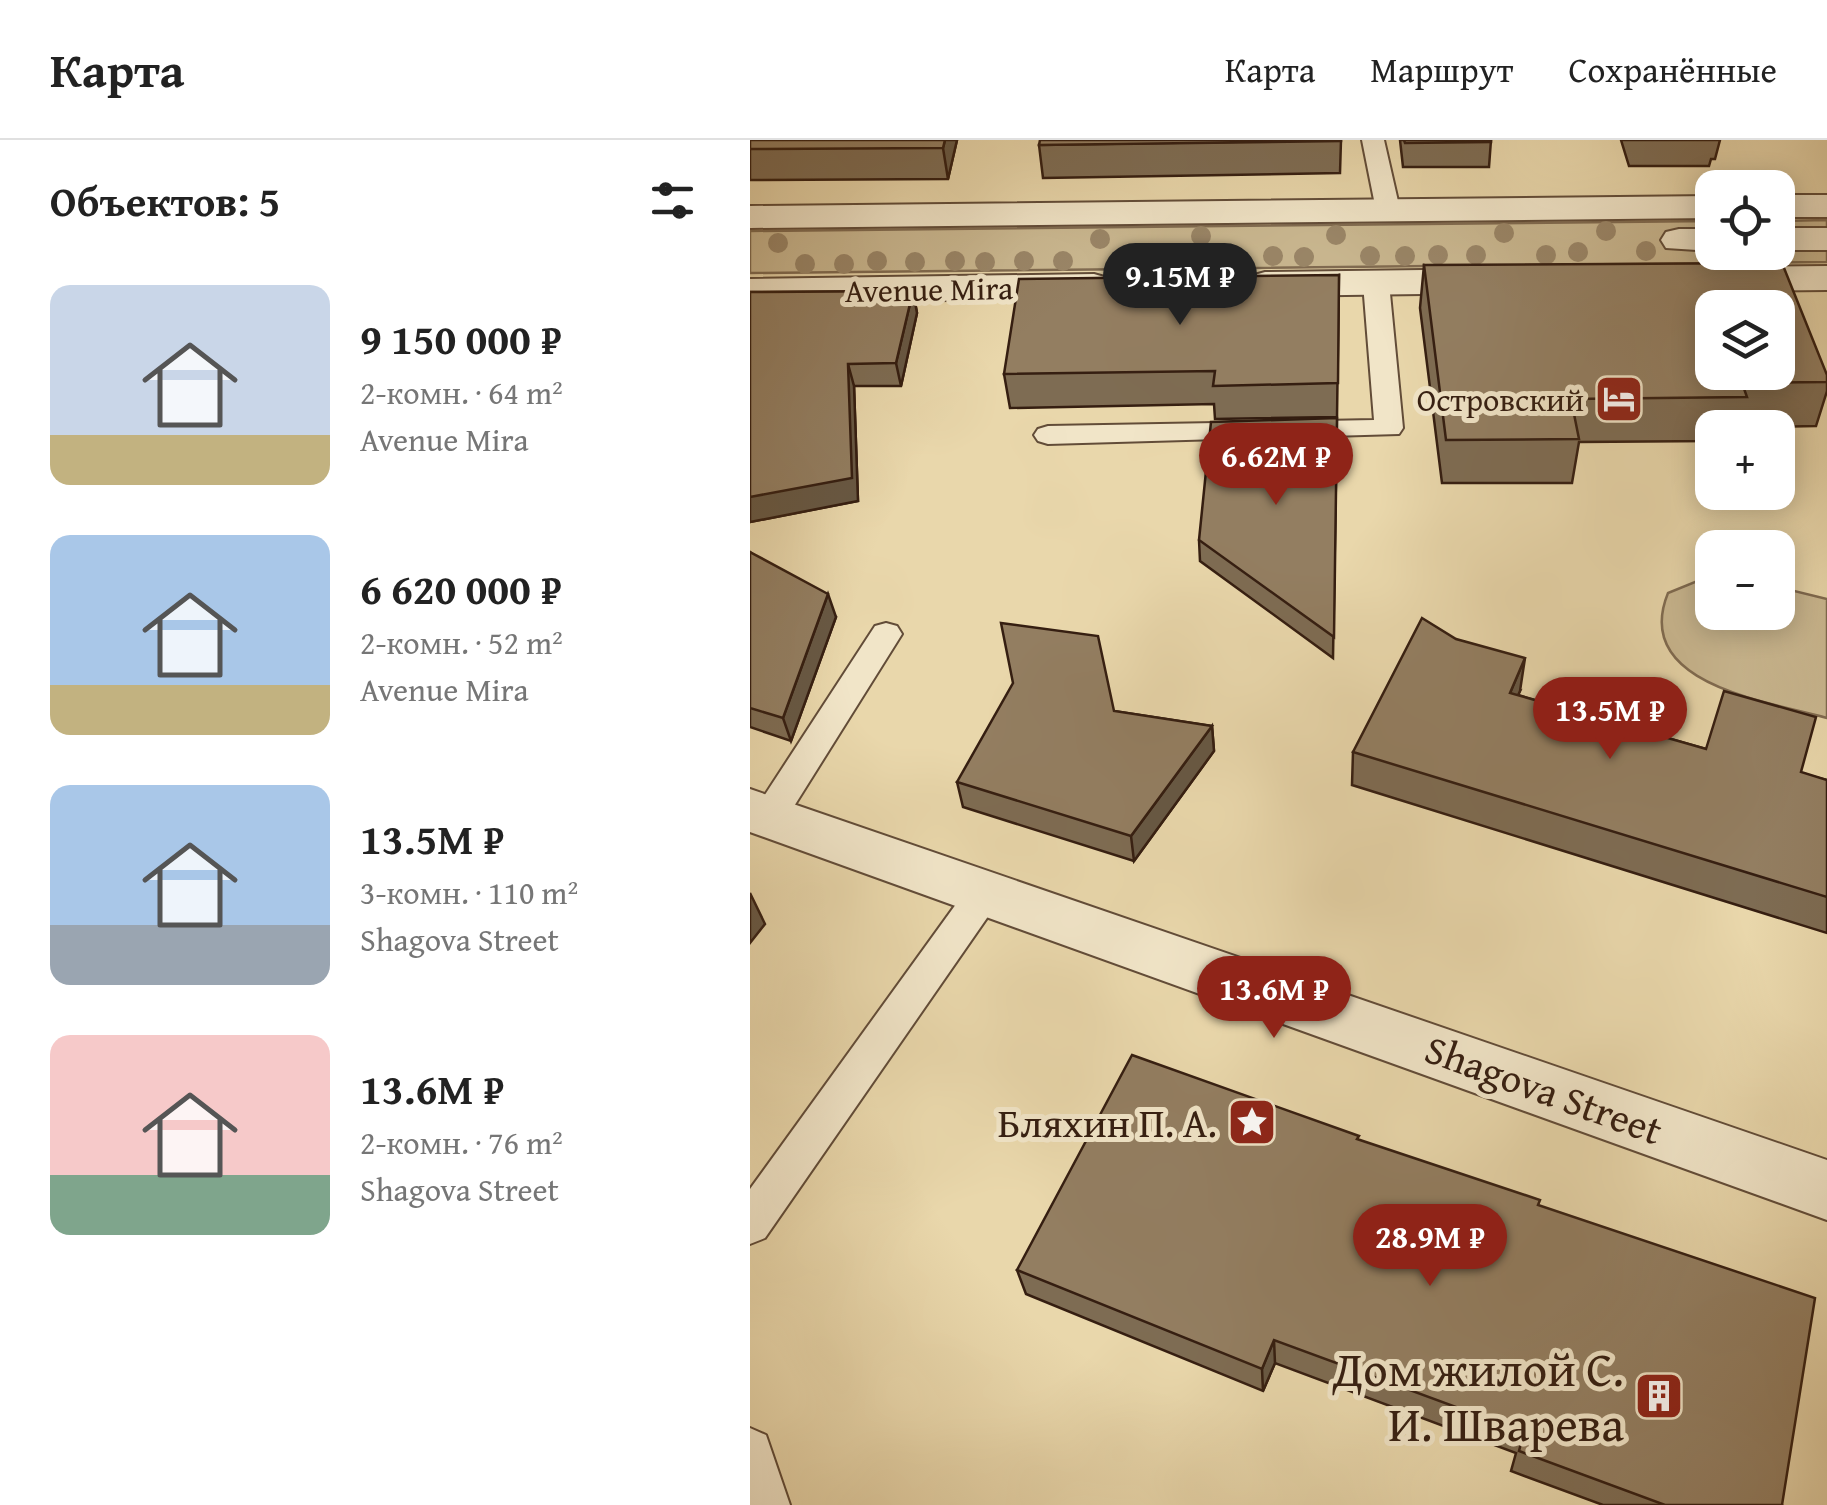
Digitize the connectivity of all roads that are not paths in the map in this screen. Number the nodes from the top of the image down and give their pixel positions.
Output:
1 (1373, 140) edge
2 (1795, 206) edge
3 (1827, 206) edge
4 (1388, 210) junction
5 (750, 217) edge
6 (1695, 222) edge
7 (1795, 239) edge
8 (1827, 239) edge
9 (1714, 270) edge
10 (1762, 270) edge
11 (1827, 278) edge
12 (1675, 280) edge
13 (1536, 281) edge
14 (1376, 282) junction
15 (1220, 285) edge
16 (1122, 286) edge
17 (750, 291) edge
18 (1048, 435) dead end
19 (886, 634) dead end
20 (759, 814) edge
21 (985, 892) junction
22 (1827, 1190) edge
23 (750, 1224) edge
24 (750, 1451) edge
25 (766, 1505) edge

1 - 4 lane
2 - 3 street
4 - 5 street, Avenue Mira
4 - 6 street, Avenue Mira
7 - 8 street
9 - 12 street
10 - 11 street
13 - 14 street
14 - 15 street
14 - 18 lane
16 - 17 street, Avenue Mira
19 - 20 lane
20 - 21 street, Shagova Street
21 - 22 street, Shagova Street
21 - 23 lane
24 - 25 lane

